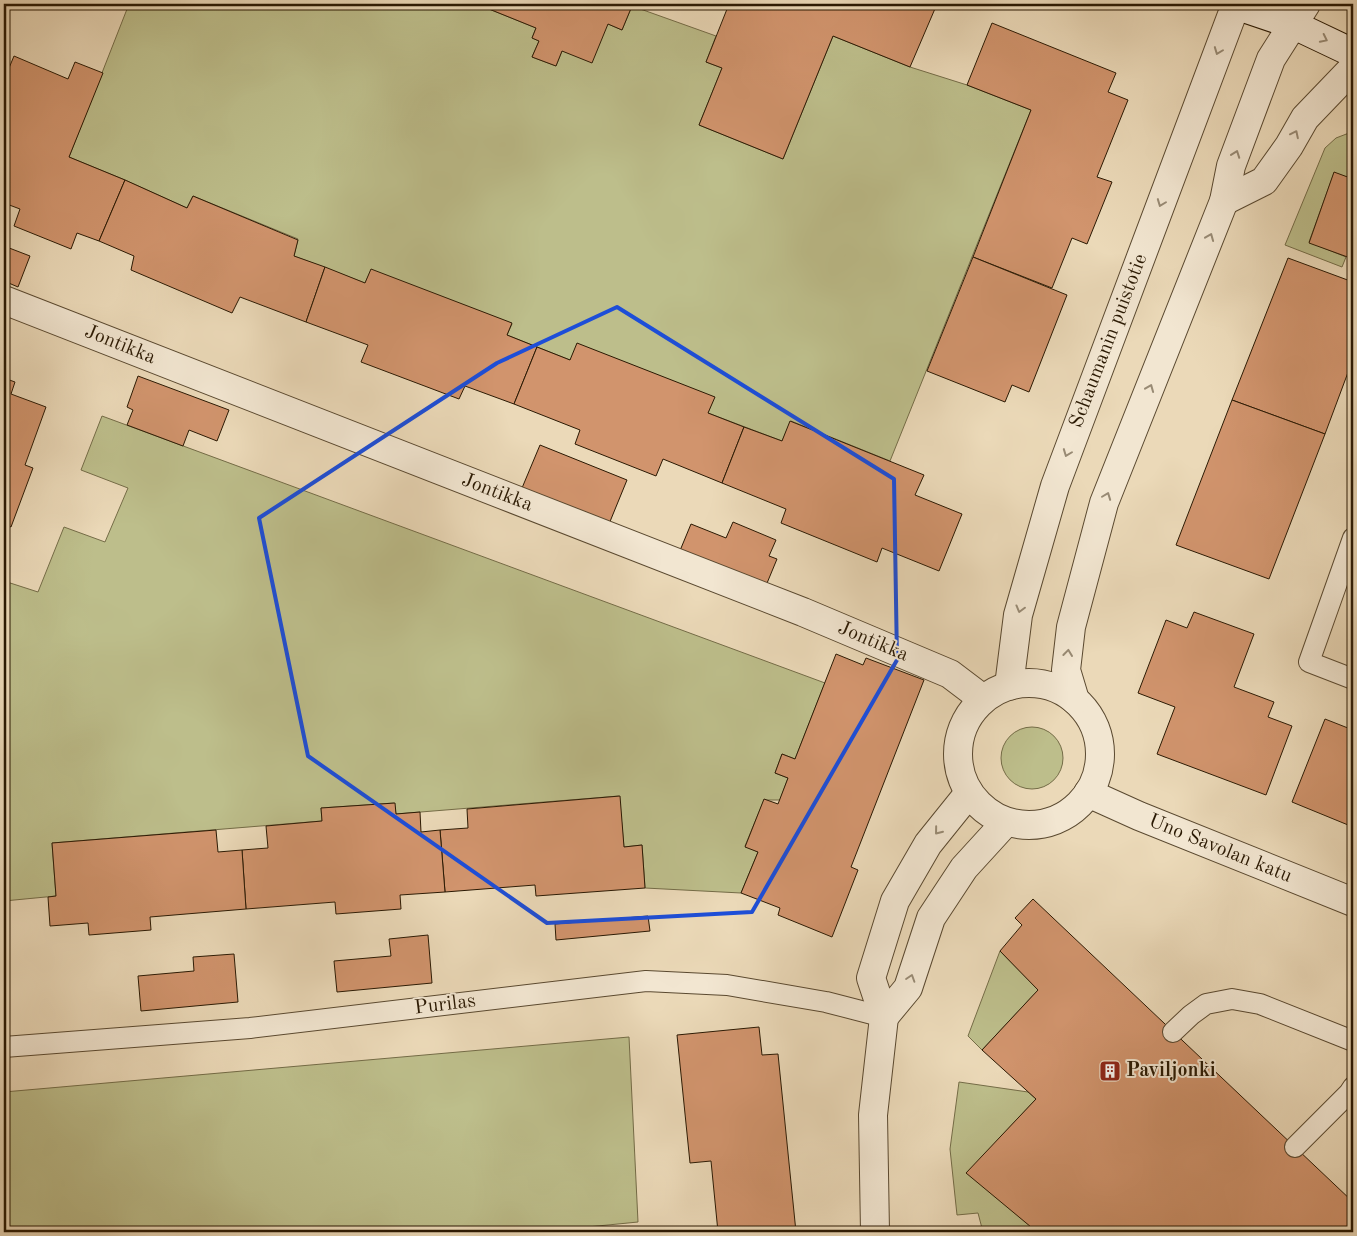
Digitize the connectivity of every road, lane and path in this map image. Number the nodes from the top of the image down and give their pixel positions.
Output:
1 (1235, 4) edge
2 (1300, 14) edge
3 (1353, 53) edge
4 (1353, 68) edge
5 (1224, 201) junction
6 (4, 300) edge
7 (1353, 538) edge
8 (1348, 567) edge
9 (1353, 680) edge
10 (1009, 686) junction
11 (983, 699) junction
12 (1075, 700) junction
13 (969, 793) junction
14 (1088, 793) junction
15 (1006, 822) junction
16 (1353, 902) edge
17 (884, 1017) junction
18 (1173, 1032) dead end
19 (1353, 1041) edge
20 (4, 1047) edge
21 (1353, 1087) edge
22 (1295, 1147) dead end
23 (875, 1232) edge

1 - 2 street
1 -> 10 street, Schaumanin puistotie
2 -> 3 street
5 -> 2 street
5 -> 4 street
12 -> 5 street
6 - 11 street, Jontikka
7 - 8 lane
8 - 9 lane
10 - 11 street
10 - 12 street
11 - 13 street
12 - 14 street
13 - 15 street
13 -> 17 street
14 - 15 street
14 - 16 street, Uno Savolan katu
17 -> 15 street
17 - 20 lane, Purilas
17 - 23 street
18 - 19 lane
21 - 22 lane

